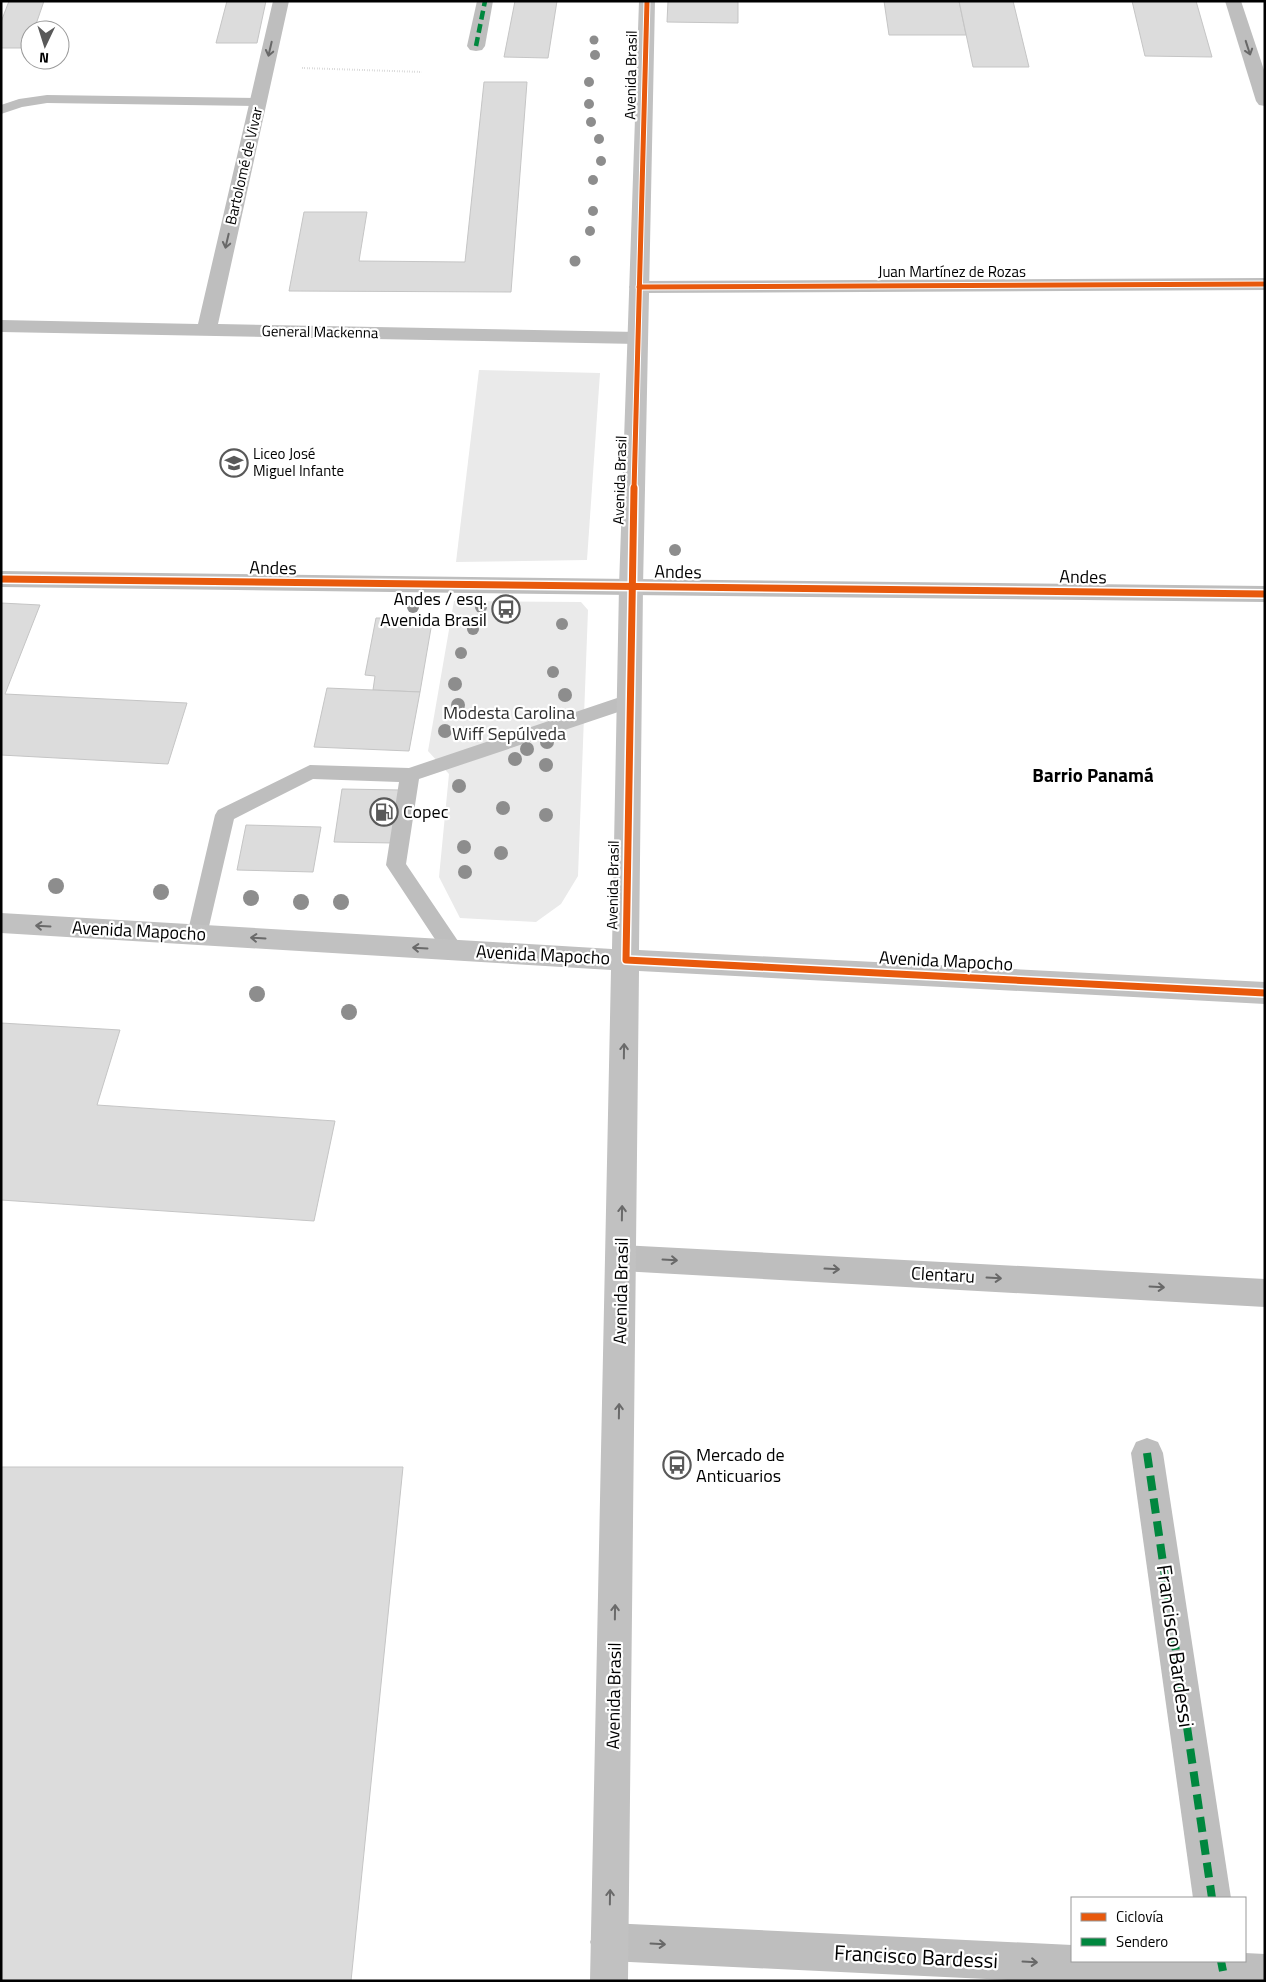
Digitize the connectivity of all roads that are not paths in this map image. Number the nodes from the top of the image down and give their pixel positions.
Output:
1 (281, 1) edge
2 (485, 1) edge
3 (647, 1) edge
4 (1233, 1) edge
5 (476, 46) dead end
6 (1265, 101) edge
7 (258, 102) junction
8 (1, 110) edge
9 (1265, 284) edge
10 (639, 287) junction
11 (1, 326) edge
12 (207, 330) junction
13 (638, 338) junction
14 (1, 580) edge
15 (631, 587) junction
16 (1265, 594) edge
17 (629, 701) junction
18 (410, 775) junction
19 (1, 923) edge
20 (196, 935) junction
21 (453, 950) junction
22 (626, 960) junction
23 (1265, 993) edge
24 (621, 1258) junction
25 (1265, 1293) edge
26 (1147, 1453) dead end
27 (1212, 1897) edge
28 (609, 1942) junction
29 (1071, 1960) edge
30 (1120, 1962) edge
31 (1222, 1966) edge
32 (1265, 1973) edge
33 (609, 1981) edge

1 -> 7 street, Bartolomé de Vivar
2 - 5 street
3 - 10 main road, Avenida Brasil
4 -> 6 street
7 - 8 lane
7 -> 12 street, Bartolomé de Vivar
9 - 10 street, Juan Martínez de Rozas
10 - 13 main road, Avenida Brasil
11 - 12 street, General Mackenna
12 - 13 street, General Mackenna
13 - 15 main road, Avenida Brasil
14 - 15 street, Andes
15 - 16 street, Andes
15 - 17 main road, Avenida Brasil
17 - 18 lane
17 - 22 main road, Avenida Brasil
18 - 20 lane
18 - 21 lane
20 -> 19 main road, Avenida Mapocho
21 -> 20 main road, Avenida Mapocho
21 - 22 main road, Avenida Mapocho
22 - 23 main road, Avenida Mapocho
24 -> 22 main road, Avenida Brasil
24 -> 25 street, Clentaru
28 -> 24 main road, Avenida Brasil
26 - 27 street, Francisco Bardessi
28 -> 29 street, Francisco Bardessi
28 - 33 main road, Avenida Brasil
30 -> 31 street, Francisco Bardessi
31 - 32 street, Francisco Bardessi

